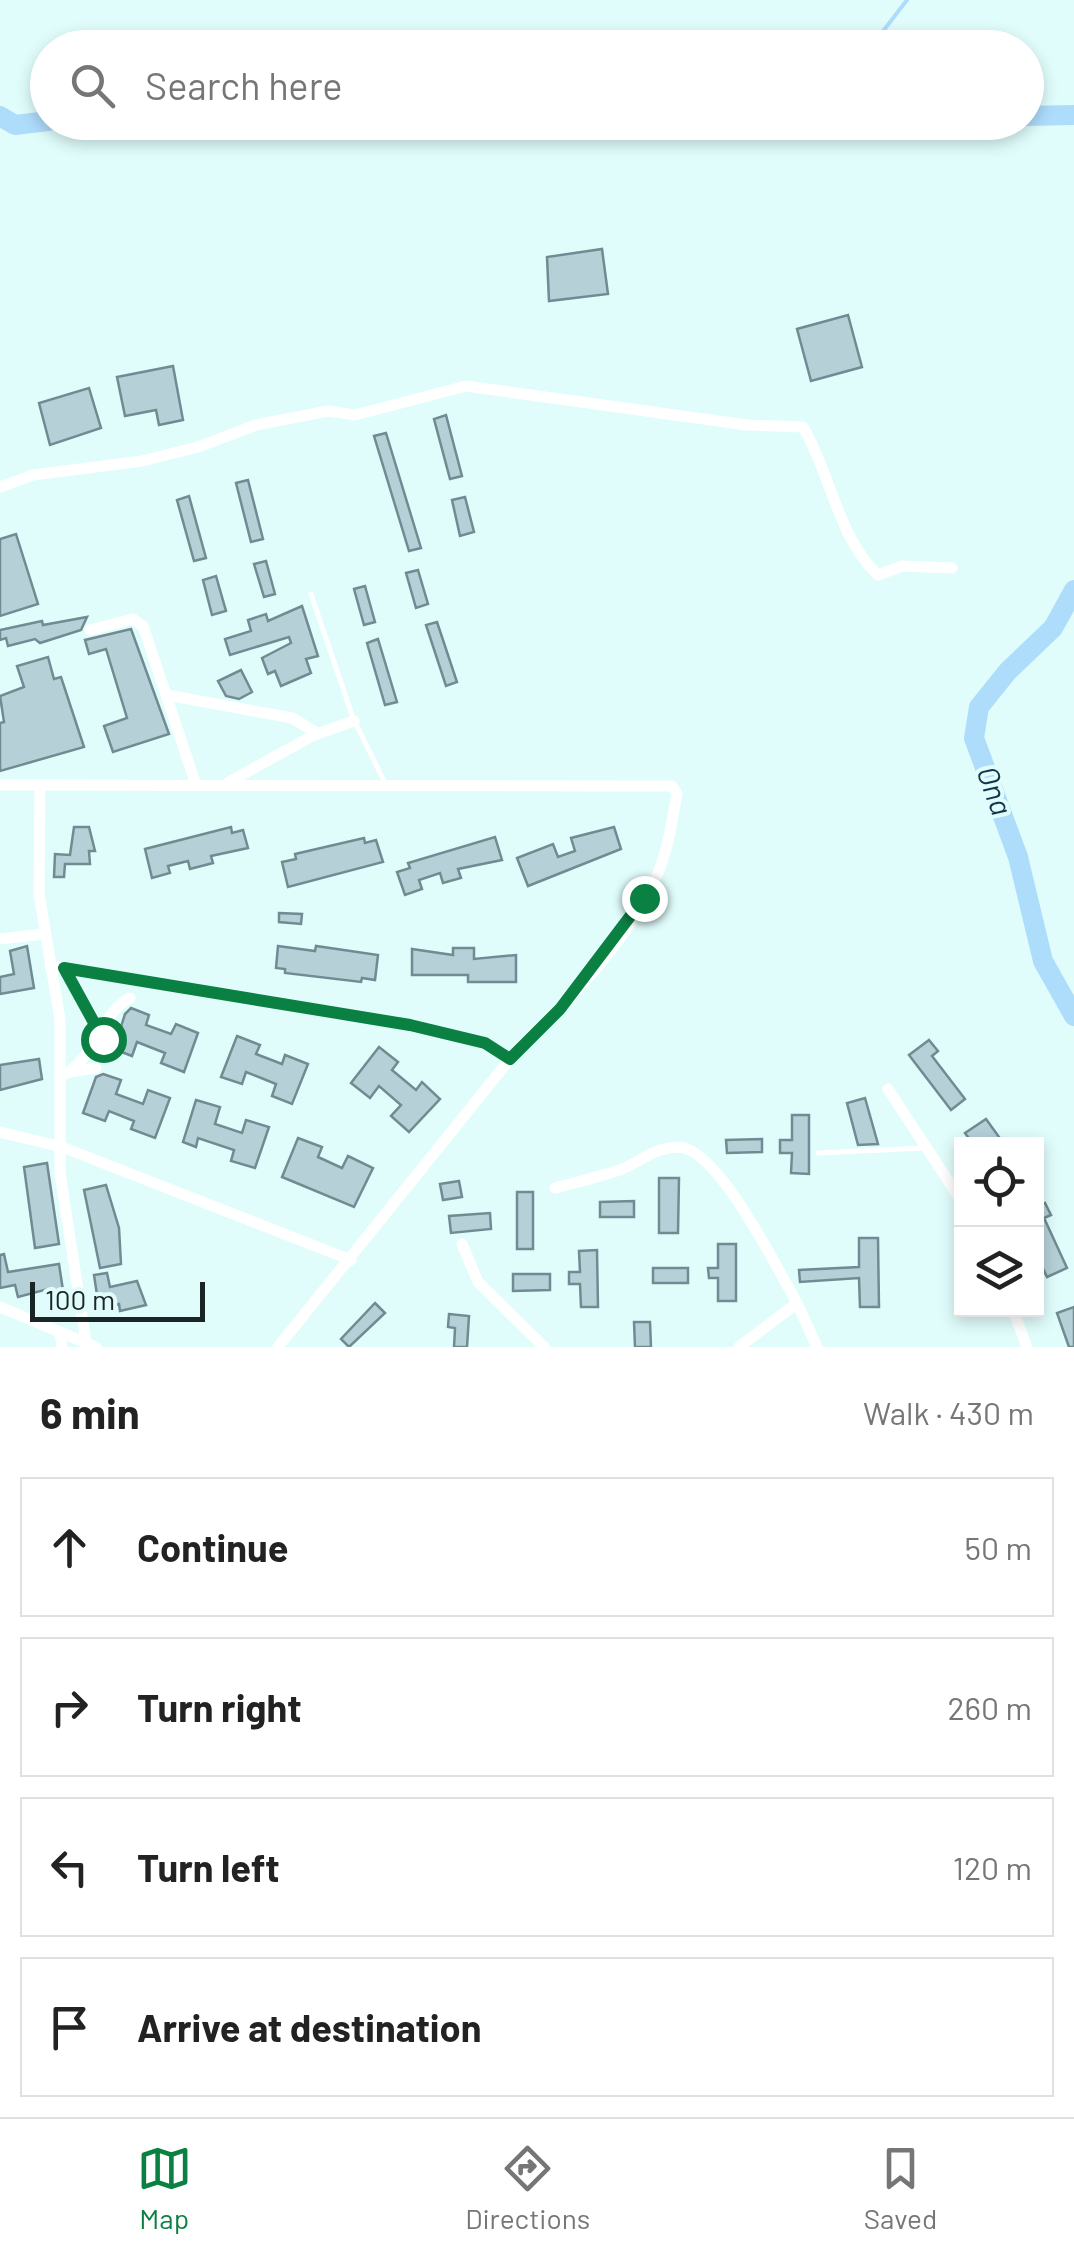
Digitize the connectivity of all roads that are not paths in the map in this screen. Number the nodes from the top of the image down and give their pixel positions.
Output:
1 (0, 487) edge
2 (952, 568) dead end
3 (311, 594) dead end
4 (90, 630) dead end
5 (167, 694) junction
6 (354, 721) junction
7 (317, 734) junction
8 (0, 785) edge
9 (40, 785) junction
10 (196, 785) junction
11 (224, 785) junction
12 (386, 785) junction
13 (45, 934) junction
14 (0, 938) edge
15 (50, 966) junction
16 (64, 968) junction
17 (130, 998) dead end
18 (104, 1040) junction
19 (510, 1059) junction
20 (96, 1068) dead end
21 (65, 1075) junction
22 (888, 1090) dead end
23 (0, 1132) edge
24 (62, 1147) junction
25 (927, 1148) junction
26 (818, 1154) dead end
27 (555, 1188) dead end
28 (954, 1190) edge
29 (462, 1244) dead end
30 (351, 1260) junction
31 (797, 1304) junction
32 (0, 1308) edge
33 (1016, 1317) edge
34 (60, 1332) junction
35 (91, 1345) edge
36 (62, 1347) edge
37 (278, 1347) edge
38 (544, 1347) edge
39 (740, 1347) edge
40 (817, 1347) edge
41 (1027, 1347) edge

1 - 2 street
3 - 6 lane
4 - 5 street
5 - 7 street
5 - 10 street
6 - 7 street
6 - 12 lane
7 - 11 street
8 - 9 street
9 - 10 street
9 - 13 street
10 - 11 street
11 - 12 street
12 - 19 street
13 - 14 street
13 - 15 street
15 - 16 street
15 - 21 street
16 - 18 street
16 - 19 street
17 - 18 street
18 - 21 street
19 - 30 street
20 - 21 street
21 - 24 street
22 - 25 street
23 - 24 street
24 - 30 street
24 - 35 street
25 - 26 lane
25 - 28 street
27 - 31 street
29 - 38 street
30 - 37 street
31 - 39 street
31 - 40 street
32 - 34 street
33 - 41 street
34 - 35 street
34 - 36 street

